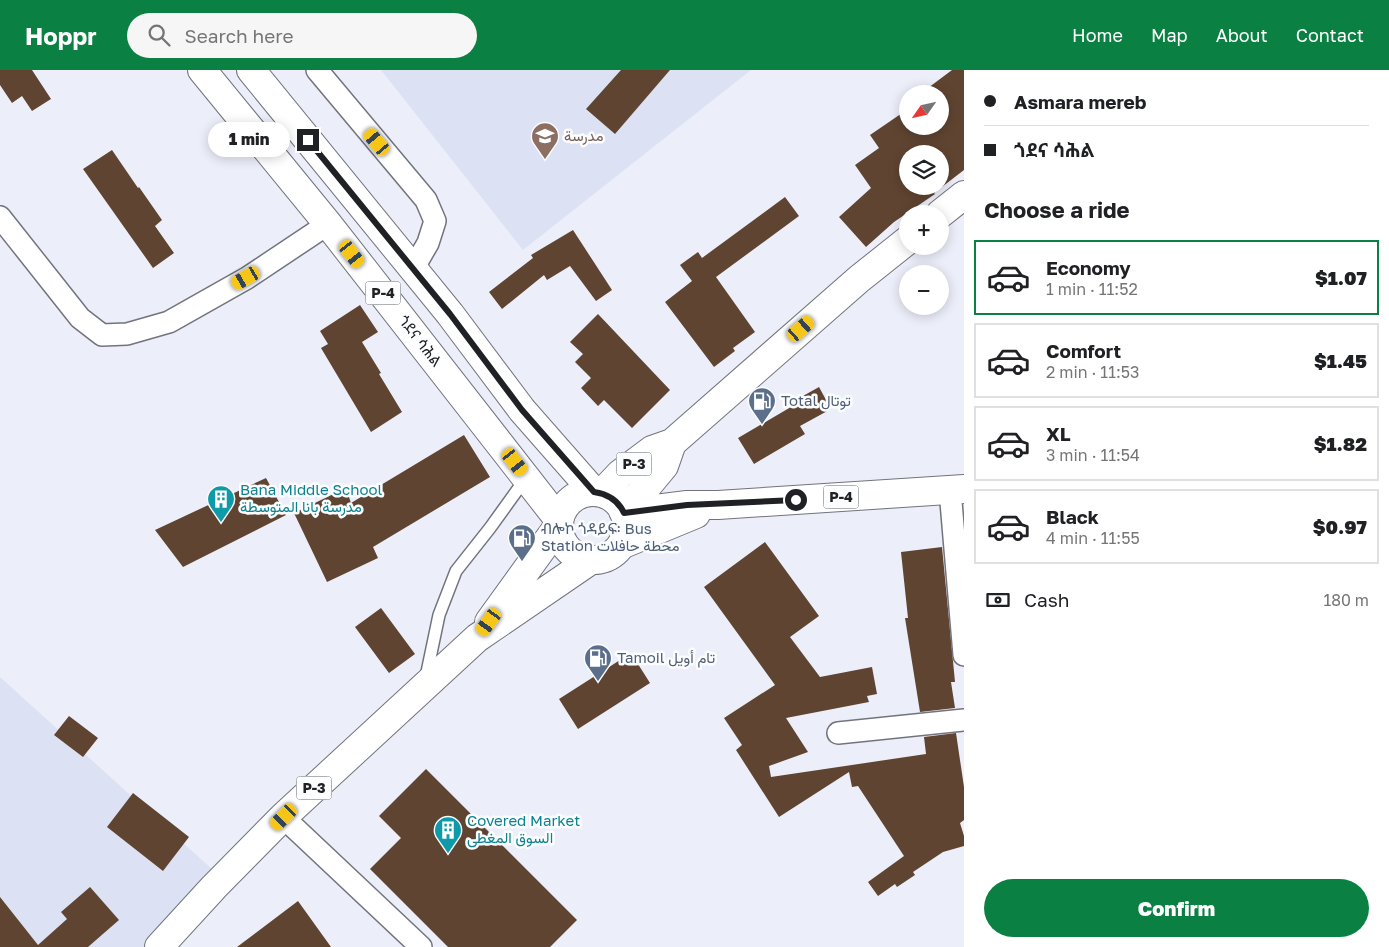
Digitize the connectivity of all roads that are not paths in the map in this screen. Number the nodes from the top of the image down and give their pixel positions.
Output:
1 (202, 70) edge
2 (250, 70) edge
3 (316, 70) edge
4 (964, 195) edge
5 (949, 207) edge
6 (0, 217) edge
7 (328, 224) junction
8 (899, 247) edge
9 (413, 269) junction
10 (672, 443) junction
11 (527, 477) junction
12 (957, 490) edge
13 (598, 492) junction
14 (718, 505) junction
15 (624, 512) junction
16 (559, 523) junction
17 (621, 545) junction
18 (591, 560) junction
19 (477, 638) junction
20 (964, 655) edge
21 (423, 689) junction
22 (964, 720) edge
23 (838, 733) dead end
24 (284, 817) junction
25 (160, 947) edge
26 (421, 947) edge

1 - 7 main road, ጎደና ሳሕል / P-4
2 - 9 main road, P-4
3 - 9 street
4 - 5 main road
6 - 7 street
7 - 11 main road, ጎደና ሳሕል / P-4
8 - 10 main road, P-3
9 - 13 main road, P-4
10 - 13 main road, P-3
10 - 15 main road, P-3
11 - 16 main road, ጎደና ሳሕል / P-4
11 - 21 lane
12 - 14 main road, P-4
12 - 20 street
13 - 15 main road
13 - 16 main road
14 - 15 main road, P-4
14 - 17 main road, P-4
15 - 17 main road
16 - 18 main road
16 - 19 main road, P-3
17 - 18 main road
18 - 19 main road, P-3
19 - 21 main road, P-3
21 - 24 main road, P-3
22 - 23 street
24 - 25 main road, P-3
24 - 26 street

